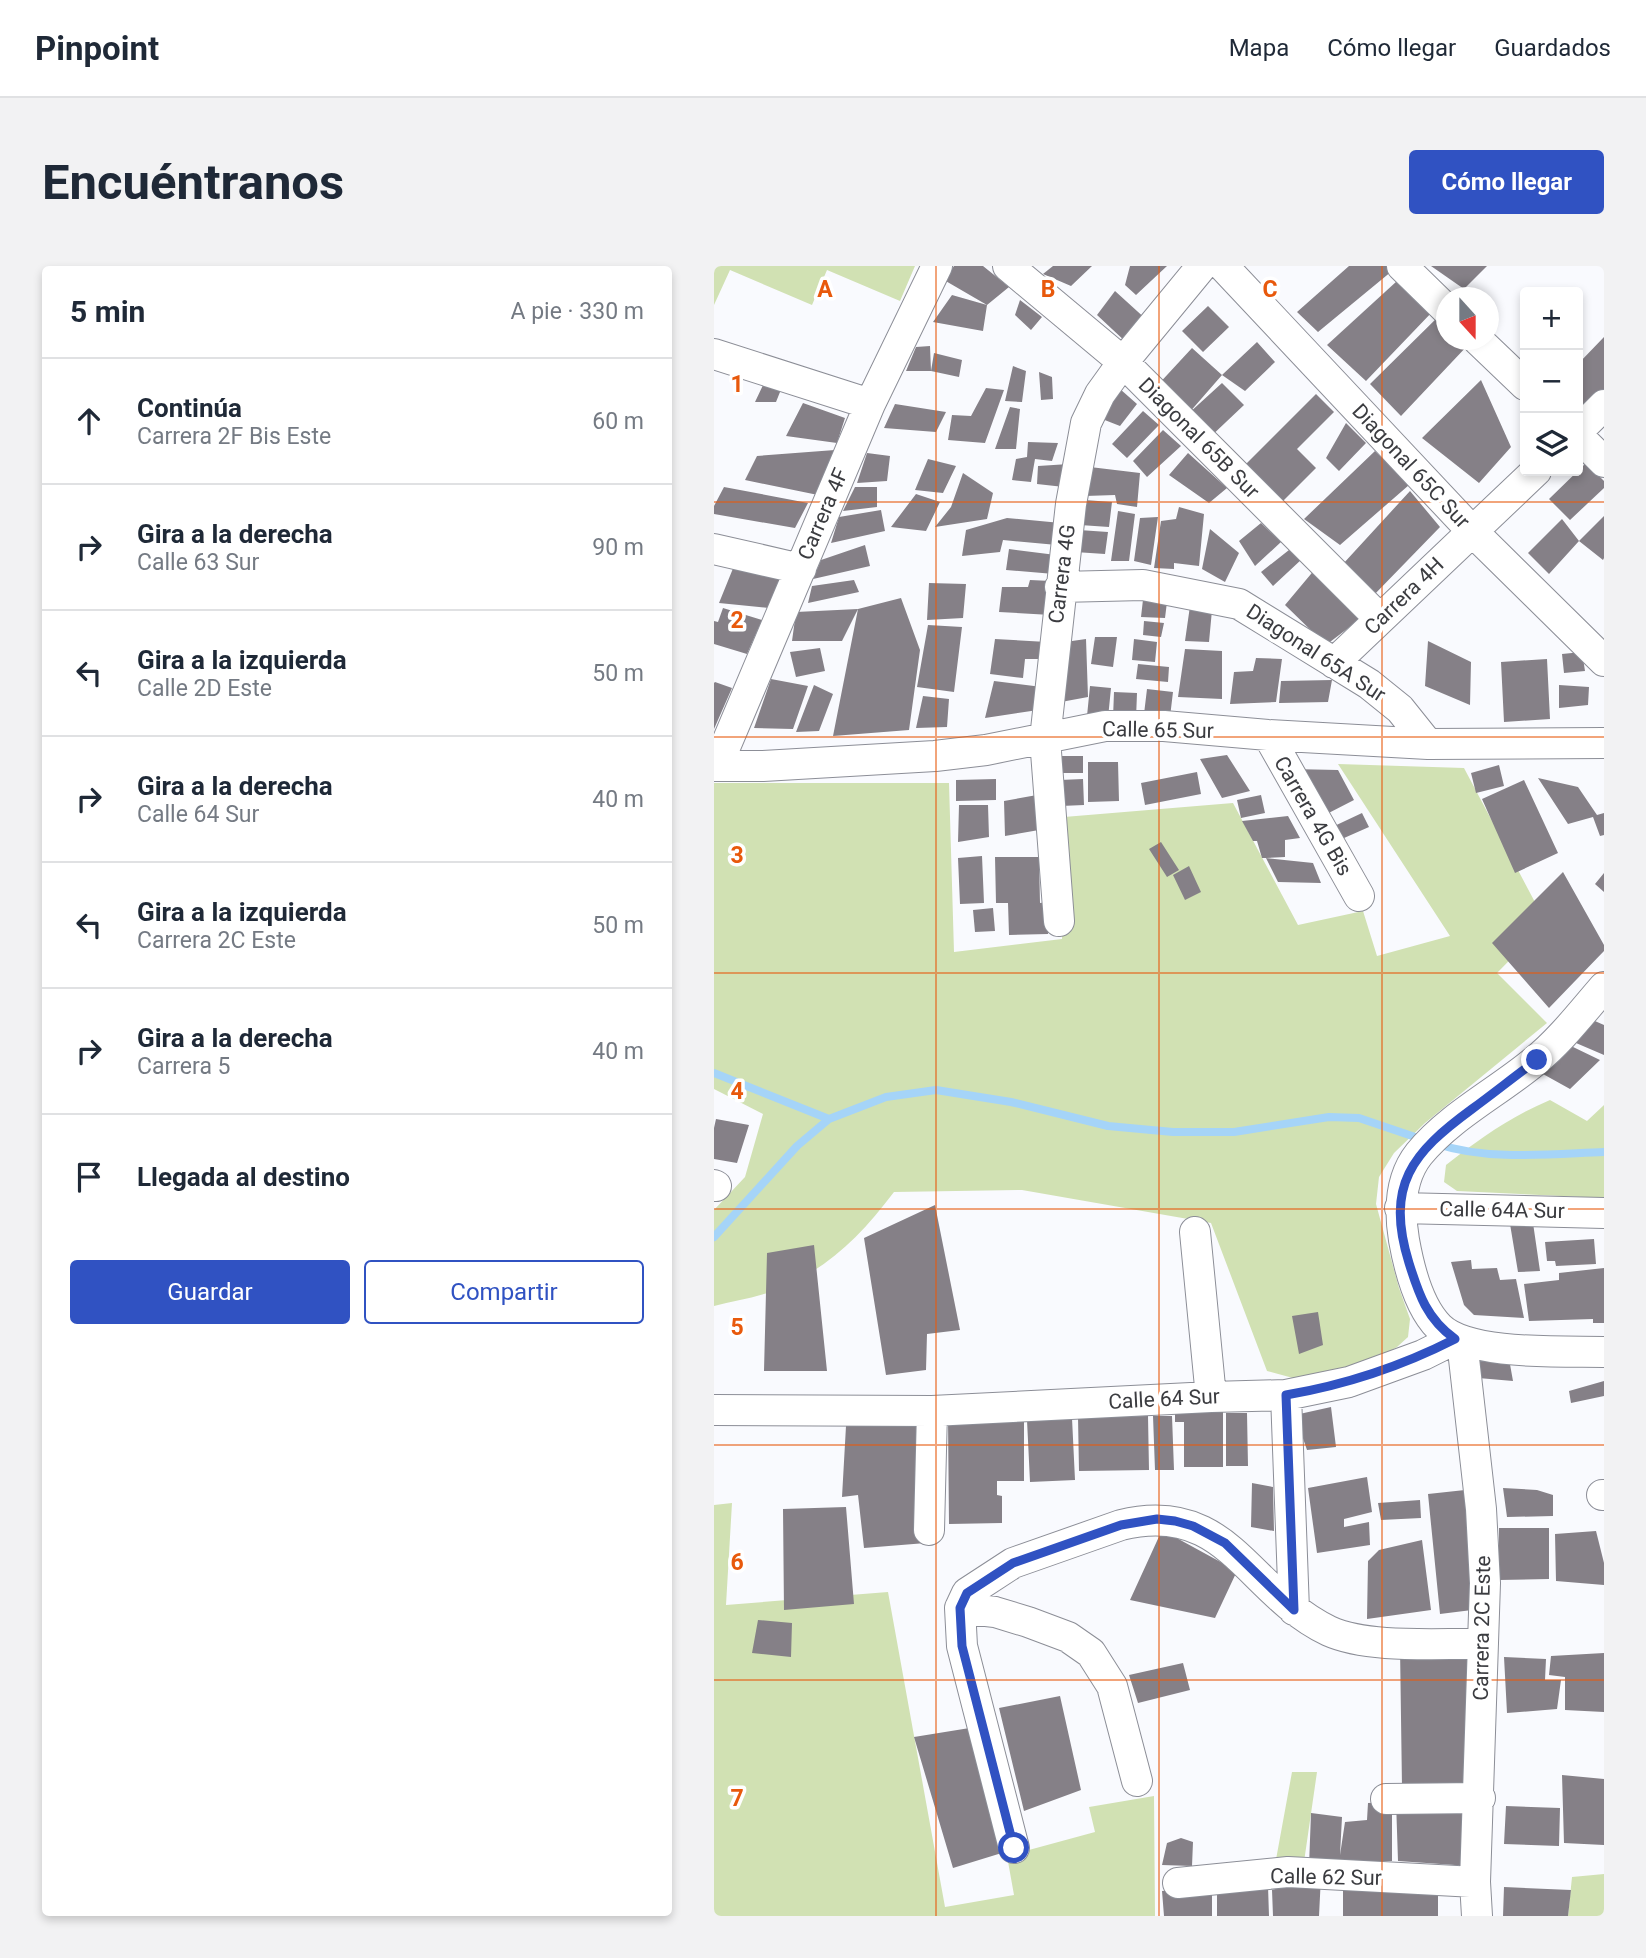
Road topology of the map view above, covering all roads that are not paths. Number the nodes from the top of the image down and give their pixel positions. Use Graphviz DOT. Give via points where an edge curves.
graph roads {
  1 [pos="937,266"];
  2 [pos="1008,266"];
  3 [pos="1202,266"];
  4 [pos="1223,266"];
  5 [pos="1402,266"];
  6 [pos="1436,298"];
  7 [pos="1488,350"];
  8 [pos="714,354"];
  9 [pos="1123,362"];
  10 [pos="1520,380"];
  11 [pos="870,404"];
  12 [pos="1604,405"];
  13 [pos="1583,425"];
  14 [pos="1583,441"];
  15 [pos="1604,462"];
  16 [pos="1531,476"];
  17 [pos="1472,531"];
  18 [pos="714,549"];
  19 [pos="800,569"];
  20 [pos="1060,587"];
  21 [pos="1380,620"];
  22 [pos="1604,661"];
  23 [pos="1334,663"];
  24 [pos="1268,735"];
  25 [pos="1045,739"];
  26 [pos="1604,743"];
  27 [pos="1428,744"];
  28 [pos="716,766"];
  29 [pos="1359,896"];
  30 [pos="1059,921"];
  31 [pos="1604,987"];
  32 [pos="1400,1208"];
  33 [pos="1604,1213"];
  34 [pos="1195,1232"];
  35 [pos="1459,1340"];
  36 [pos="1604,1352"];
  37 [pos="1286,1395"];
  38 [pos="1212,1397"];
  39 [pos="714,1410"];
  40 [pos="932,1411"];
  41 [pos="929,1530"];
  42 [pos="969,1596"];
  43 [pos="1294,1610"];
  44 [pos="1483,1644"];
  45 [pos="1137,1781"];
  46 [pos="1480,1798"];
  47 [pos="1386,1800"];
  48 [pos="1014,1848"];
  49 [pos="1475,1882"];
  50 [pos="1178,1883"];
  51 [pos="1477,1916"];
  1 -- 11 [label="street, Carrera 4F"];
  2 -- 9 [label="street, Diagonal 65B Sur"];
  3 -- 9 [label="street, Carrera 4G"];
  4 -- 17 [label="street, Diagonal 65C Sur"];
  5 -- 6 [label="street"];
  7 -- 10 [label="street"];
  8 -- 11 [label="street"];
  9 -- 20 [label="street, Carrera 4G" via="1086,424"];
  9 -- 21 [label="street, Diagonal 65B Sur"];
  11 -- 19 [label="street, Carrera 4F"];
  12 -- 13 [label="street"];
  14 -- 15 [label="street"];
  16 -- 17 [label="street, Carrera 4H"];
  17 -- 21 [label="street, Carrera 4H"];
  17 -- 22 [label="street, Diagonal 65C Sur"];
  18 -- 19 [label="street"];
  19 -- 28 [label="street, Carrera 4F"];
  20 -- 23 [label="street, Diagonal 65A Sur" via="1143,584 1239,604"];
  20 -- 25 [label="street, Carrera 4G"];
  21 -- 23 [label="street, Carrera 4H"];
  23 -- 27 [label="street, Diagonal 65A Sur" via="1400,709"];
  24 -- 25 [label="street, Calle 65 Sur" via="1105,726"];
  24 -- 27 [label="street, Calle 65 Sur"];
  24 -- 29 [label="street, Carrera 4G Bis"];
  25 -- 28 [label="street, Calle 65 Sur" via="934,756"];
  25 -- 30 [label="street, Carrera 4G"];
  26 -- 27 [label="street, Calle 65 Sur"];
  31 -- 32 [label="street" via="1537,1060 1428,1144 1409,1171"];
  32 -- 33 [label="street, Calle 64A Sur"];
  32 -- 35 [label="street" via="1406,1255 1417,1289 1439,1328"];
  34 -- 38 [label="street"];
  35 -- 36 [label="street" via="1478,1346"];
  35 -- 37 [label="street, Calle 64 Sur" via="1349,1382"];
  35 -- 44 [label="street, Carrera 2C Este" via="1481,1509"];
  37 -- 38 [label="street, Calle 64 Sur"];
  37 -- 43 [label="street"];
  38 -- 40 [label="street, Calle 64 Sur"];
  39 -- 40 [label="street, Calle 64 Sur"];
  40 -- 41 [label="street"];
  42 -- 43 [label="street" via="1013,1563 1121,1525 1175,1521 1225,1543"];
  42 -- 45 [label="street" via="995,1612 1068,1637 1091,1653 1112,1686"];
  42 -- 48 [label="street" via="962,1646"];
  43 -- 44 [label="street" via="1332,1632 1368,1642"];
  44 -- 46 [label="street, Carrera 2C Este"];
  46 -- 47 [label="street"];
  46 -- 49 [label="street, Carrera 2C Este"];
  49 -- 50 [label="street, Calle 62 Sur" via="1288,1872"];
  49 -- 51 [label="street, Carrera 2C Este"];
}
